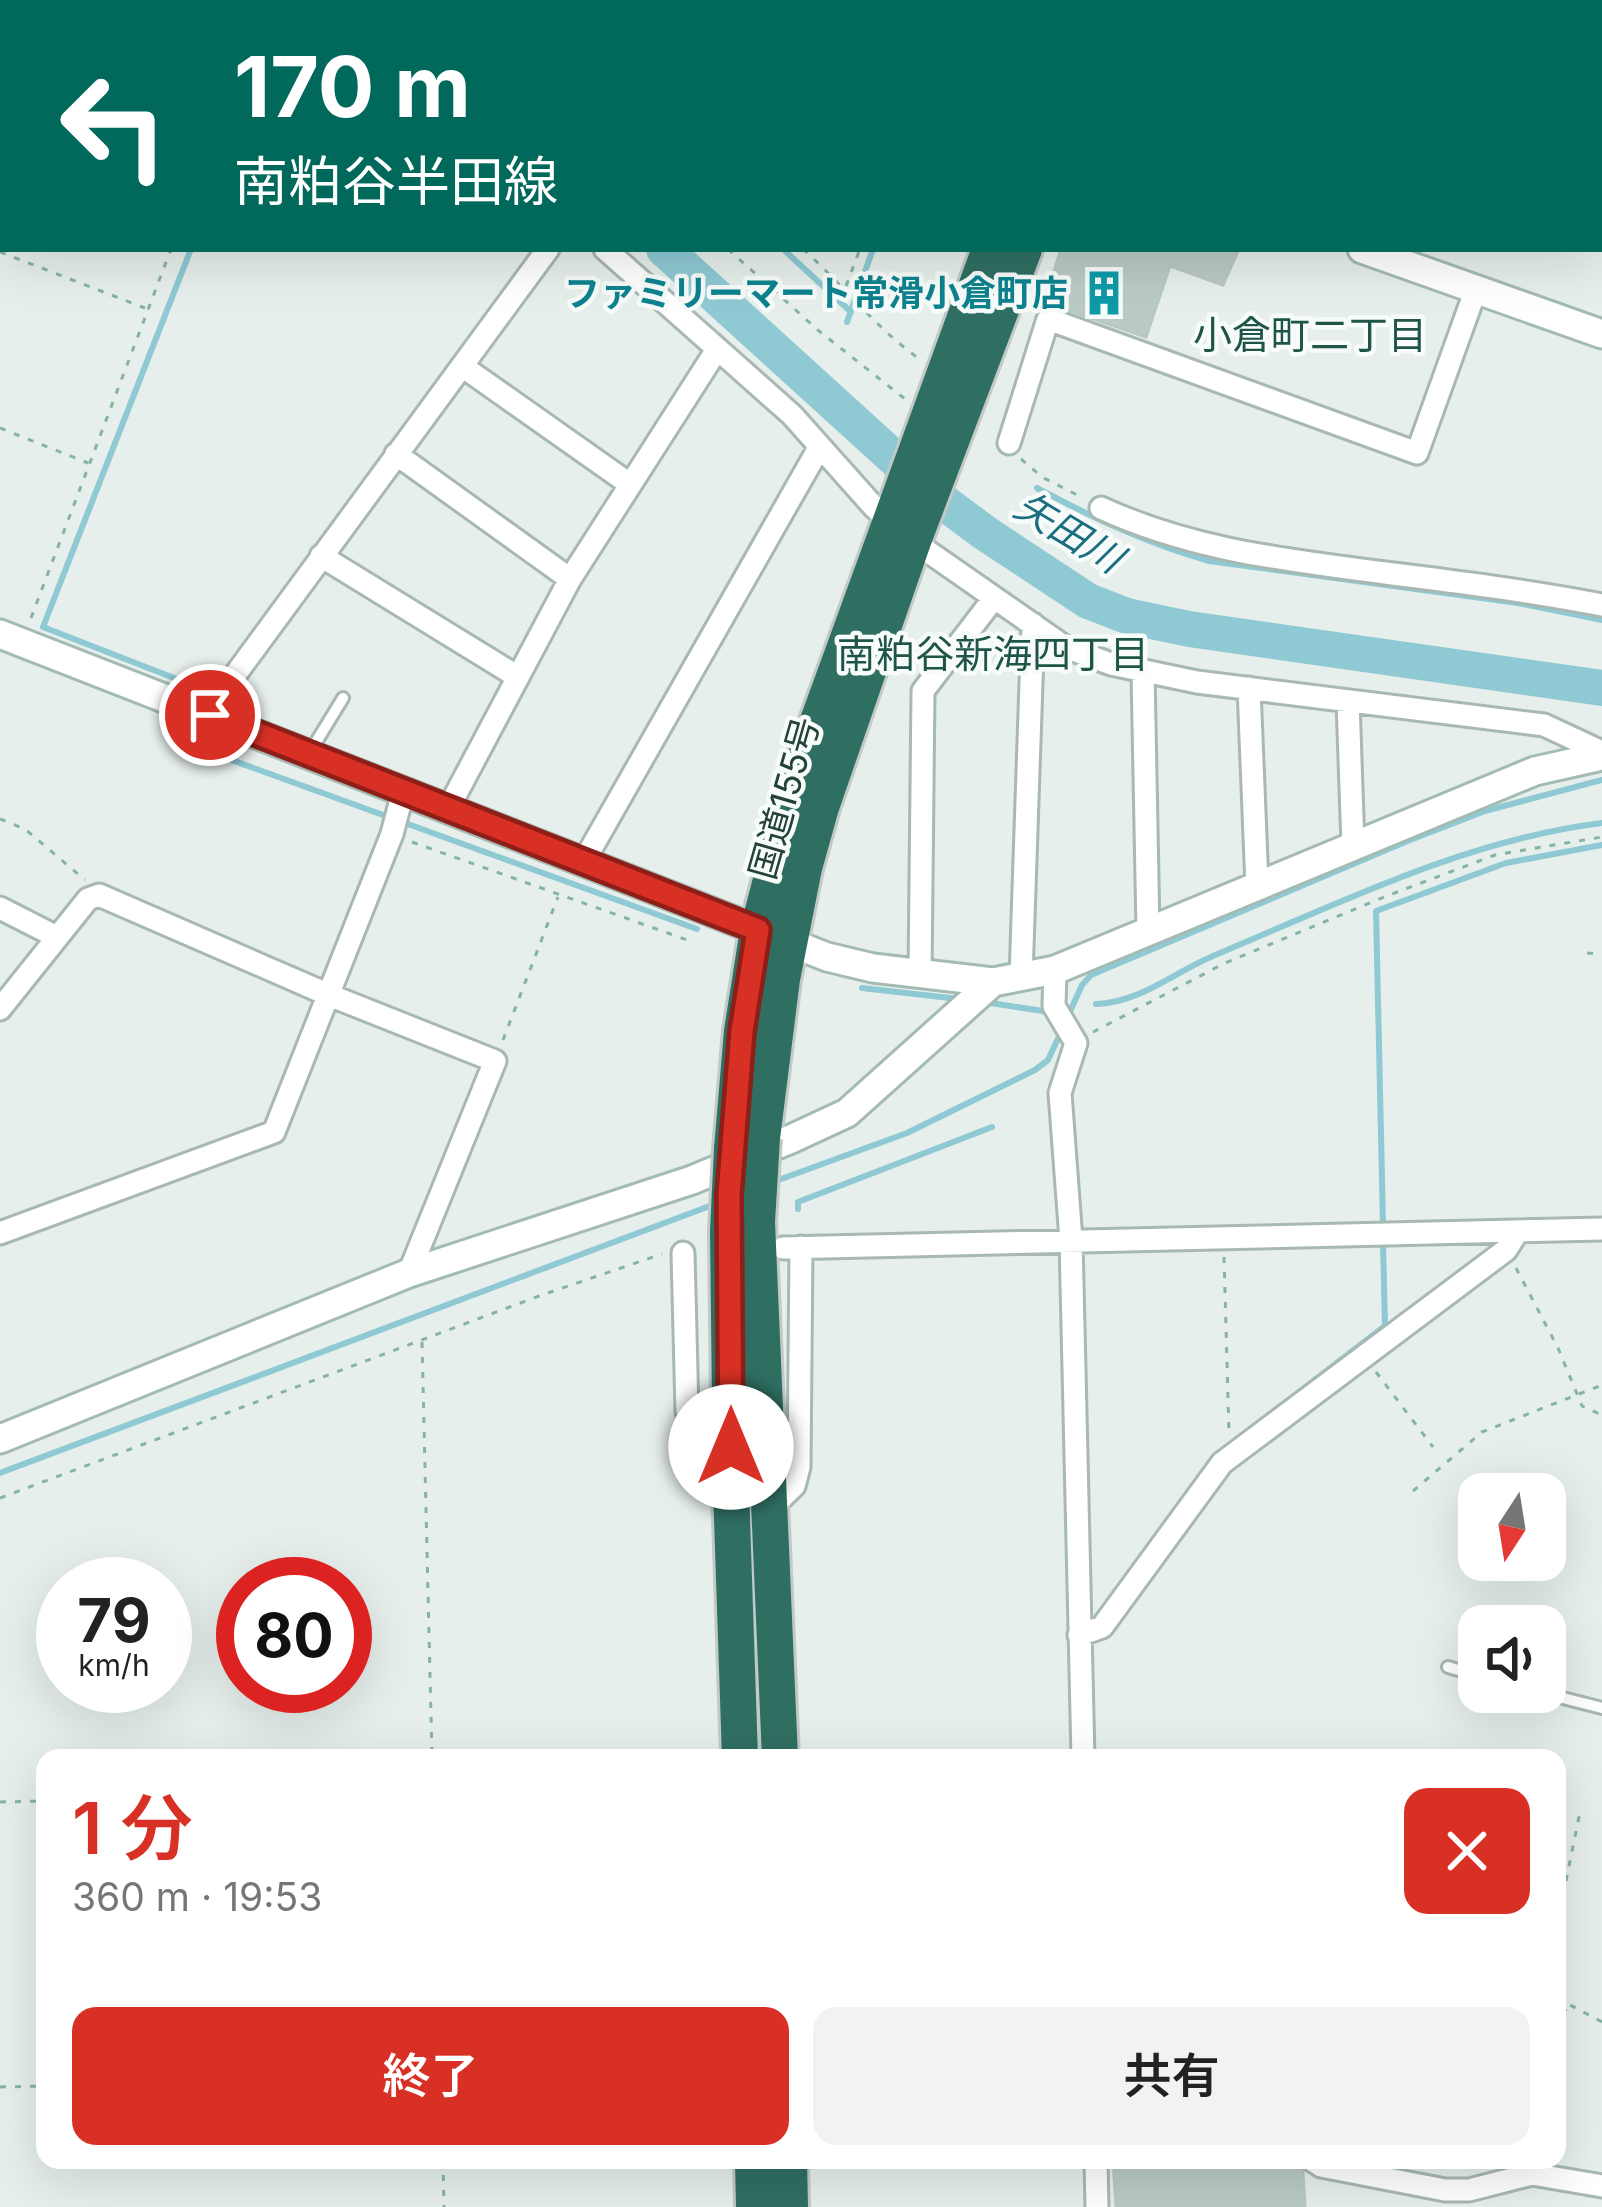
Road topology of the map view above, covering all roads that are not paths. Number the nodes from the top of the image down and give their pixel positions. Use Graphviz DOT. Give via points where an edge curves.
graph roads {
  1 [pos="546,252"];
  2 [pos="607,252"];
  3 [pos="989,252"];
  4 [pos="1023,252"];
  5 [pos="1371,252"];
  6 [pos="1476,289"];
  7 [pos="1602,334"];
  8 [pos="716,351"];
  9 [pos="462,366"];
  10 [pos="933,432"];
  11 [pos="1009,443"];
  12 [pos="819,448"];
  13 [pos="397,454"];
  14 [pos="628,483"];
  15 [pos="1101,508"];
  16 [pos="904,522"];
  17 [pos="322,556"];
  18 [pos="570,579"];
  19 [pos="994,598"];
  20 [pos="1602,605"];
  21 [pos="1033,625"];
  22 [pos="10,638"];
  23 [pos="1143,672"];
  24 [pos="518,677"];
  25 [pos="1249,688"];
  26 [pos="343,698"];
  27 [pos="1348,701"];
  28 [pos="210,715"];
  29 [pos="309,754"];
  30 [pos="1602,754"];
  31 [pos="403,792"];
  32 [pos="448,809"];
  33 [pos="1353,846"];
  34 [pos="584,862"];
  35 [pos="1257,886"];
  36 [pos="0,908"];
  37 [pos="1148,931"];
  38 [pos="774,936"];
  39 [pos="57,937"];
  40 [pos="1055,970"];
  41 [pos="920,974"];
  42 [pos="1007,980"];
  43 [pos="329,995"];
  44 [pos="0,1009"];
  45 [pos="742,1227"];
  46 [pos="1602,1228"];
  47 [pos="0,1233"];
  48 [pos="1071,1240"];
  49 [pos="1512,1241"];
  50 [pos="683,1253"];
  51 [pos="410,1273"];
  52 [pos="0,1439"];
  53 [pos="731,1489"];
  54 [pos="771,1508"];
  55 [pos="1079,1635"];
  56 [pos="1448,1667"];
  57 [pos="1458,1670"];
  58 [pos="1566,1699"];
  59 [pos="1602,1708"];
  60 [pos="740,1749"];
  61 [pos="780,1749"];
  62 [pos="1083,1749"];
  63 [pos="753,2169"];
  64 [pos="789,2169"];
  65 [pos="1096,2169"];
  66 [pos="1336,2169"];
  67 [pos="1602,2186"];
  68 [pos="754,2207"];
  69 [pos="790,2207"];
  70 [pos="1097,2207"];
  1 -- 9 [label="street"];
  2 -- 8 [label="street"];
  3 -- 10 [label="highway, 国道155号"];
  4 -- 10 [label="highway, 国道155号"];
  5 -- 6 [label="street"];
  6 -- 7 [label="street"];
  6 -- 11 [label="street" via="1417,453 1048,320"];
  8 -- 12 [label="street"];
  8 -- 14 [label="street"];
  9 -- 13 [label="street"];
  9 -- 14 [label="street"];
  10 -- 16 [label="highway, 国道155号"];
  12 -- 16 [label="street"];
  12 -- 34 [label="street"];
  13 -- 17 [label="street"];
  13 -- 18 [label="street"];
  14 -- 18 [label="street"];
  15 -- 20 [label="street" via="1150,530 1263,558"];
  16 -- 19 [label="street"];
  16 -- 38 [label="highway, 国道155号" via="804,868"];
  17 -- 24 [label="street"];
  17 -- 28 [label="street"];
  18 -- 24 [label="street"];
  19 -- 21 [label="street"];
  19 -- 41 [label="street" via="923,691"];
  21 -- 23 [label="street" via="1086,656"];
  21 -- 42 [label="street"];
  22 -- 28 [label="street"];
  23 -- 25 [label="street"];
  23 -- 37 [label="street"];
  24 -- 32 [label="street"];
  25 -- 27 [label="street"];
  25 -- 35 [label="street"];
  26 -- 29 [label="lane"];
  27 -- 30 [label="street" via="1544,725"];
  27 -- 33 [label="street"];
  28 -- 29 [label="street"];
  29 -- 31 [label="street"];
  30 -- 33 [label="street" via="1535,771"];
  31 -- 32 [label="street"];
  31 -- 43 [label="street"];
  32 -- 34 [label="street"];
  33 -- 35 [label="street"];
  34 -- 38 [label="street"];
  35 -- 37 [label="street"];
  36 -- 39 [label="street"];
  37 -- 40 [label="street"];
  38 -- 41 [label="street" via="826,957"];
  38 -- 45 [label="highway, 国道155号, bridge" via="773,1031 747,1143"];
  39 -- 43 [label="street" via="97,896"];
  39 -- 44 [label="street"];
  40 -- 42 [label="street"];
  40 -- 48 [label="street" via="1054,1006 1076,1042 1060,1093"];
  41 -- 42 [label="street"];
  42 -- 51 [label="street" via="847,1113 692,1180"];
  43 -- 47 [label="street" via="274,1132"];
  43 -- 51 [label="street" via="495,1060"];
  45 -- 53 [label="highway, 国道155号"];
  45 -- 54 [label="highway, 国道155号"];
  46 -- 49 [label="street"];
  48 -- 49 [label="street"];
  48 -- 54 [label="street" via="792,1248 801,1454 797,1480"];
  48 -- 55 [label="street"];
  49 -- 55 [label="street" via="1222,1463 1102,1628"];
  50 -- 53 [label="street" via="687,1411 701,1456"];
  51 -- 52 [label="street"];
  53 -- 60 [label="highway, 国道155号"];
  54 -- 61 [label="highway, 国道155号"];
  55 -- 62 [label="street"];
  56 -- 57 [label="lane"];
  58 -- 59 [label="lane"];
  63 -- 68 [label="highway"];
  64 -- 69 [label="highway"];
  65 -- 70 [label="street"];
  66 -- 67 [label="street" via="1445,2190 1532,2174"];
}
